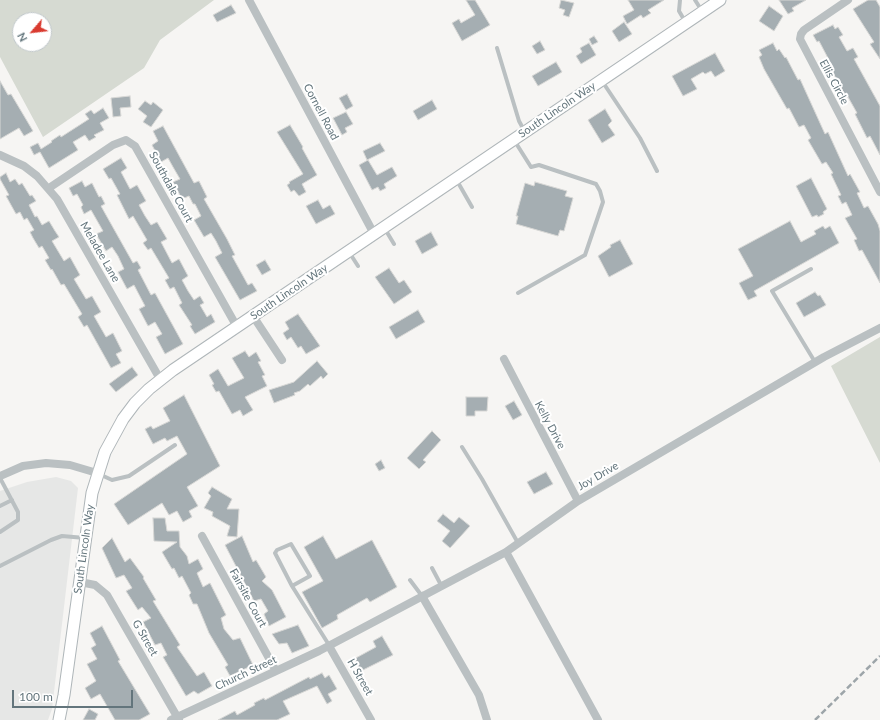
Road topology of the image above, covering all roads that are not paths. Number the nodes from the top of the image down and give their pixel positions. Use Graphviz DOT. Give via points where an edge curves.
graph roads {
  1 [pos="249,0"];
  2 [pos="680,0"];
  3 [pos="694,0"];
  4 [pos="720,0"];
  5 [pos="848,0"];
  6 [pos="703,12"];
  7 [pos="687,23"];
  8 [pos="498,48"];
  9 [pos="602,80"];
  10 [pos="525,132"];
  11 [pos="514,139"];
  12 [pos="0,155"];
  13 [pos="657,171"];
  14 [pos="456,178"];
  15 [pos="49,188"];
  16 [pos="880,192"];
  17 [pos="472,207"];
  18 [pos="384,227"];
  19 [pos="374,234"];
  20 [pos="394,244"];
  21 [pos="348,251"];
  22 [pos="358,266"];
  23 [pos="811,269"];
  24 [pos="518,293"];
  25 [pos="252,316"];
  26 [pos="237,327"];
  27 [pos="880,328"];
  28 [pos="504,359"];
  29 [pos="282,360"];
  30 [pos="815,363"];
  31 [pos="160,379"];
  32 [pos="175,445"];
  33 [pos="462,448"];
  34 [pos="97,473"];
  35 [pos="0,477"];
  36 [pos="12,500"];
  37 [pos="578,501"];
  38 [pos="0,506"];
  39 [pos="0,532"];
  40 [pos="202,536"];
  41 [pos="86,538"];
  42 [pos="518,543"];
  43 [pos="506,552"];
  44 [pos="0,566"];
  45 [pos="432,568"];
  46 [pos="410,580"];
  47 [pos="80,582"];
  48 [pos="441,585"];
  49 [pos="292,586"];
  50 [pos="422,596"];
  51 [pos="329,646"];
  52 [pos="276,671"];
  53 [pos="176,719"];
  54 [pos="59,720"];
  55 [pos="371,720"];
  56 [pos="487,720"];
  57 [pos="598,720"];
  1 -- 19 [label="street, Cornell Road"];
  2 -- 7 [label="lane" via="679,11"];
  3 -- 6 [label="lane"];
  4 -- 6 [label="main road, South Lincoln Way"];
  5 -- 16 [label="street, Ellis Circle" via="804,30 800,39"];
  6 -- 7 [label="main road, South Lincoln Way"];
  7 -- 9 [label="main road, South Lincoln Way"];
  8 -- 10 [label="lane" via="519,121"];
  9 -- 10 [label="main road, South Lincoln Way"];
  9 -- 13 [label="lane" via="640,138"];
  10 -- 11 [label="main road, South Lincoln Way"];
  11 -- 14 [label="main road, South Lincoln Way"];
  11 -- 24 [label="lane" via="531,167 539,165 596,184 603,202 585,255"];
  12 -- 15 [label="street, Meladee Lane" via="24,166"];
  14 -- 17 [label="lane"];
  14 -- 18 [label="main road, South Lincoln Way"];
  15 -- 26 [label="street, Southdale Court" via="113,145 126,140 135,146"];
  15 -- 31 [label="street, Meladee Lane"];
  18 -- 19 [label="main road, South Lincoln Way"];
  18 -- 20 [label="lane"];
  19 -- 21 [label="main road, South Lincoln Way"];
  21 -- 22 [label="lane"];
  21 -- 25 [label="main road, South Lincoln Way"];
  23 -- 30 [label="lane" via="772,291"];
  25 -- 26 [label="main road, South Lincoln Way"];
  25 -- 29 [label="street"];
  26 -- 31 [label="main road, South Lincoln Way"];
  27 -- 30 [label="street, Joy Drive"];
  28 -- 37 [label="street, Kelly Drive"];
  30 -- 37 [label="street, Joy Drive"];
  31 -- 34 [label="main road, South Lincoln Way" via="135,403 123,419"];
  32 -- 34 [label="lane" via="129,476 112,480"];
  33 -- 42 [label="lane"];
  34 -- 35 [label="street" via="70,465 46,463 23,466"];
  34 -- 41 [label="main road, South Lincoln Way"];
  35 -- 36 [label="lane"];
  36 -- 38 [label="lane"];
  36 -- 39 [label="lane" via="18,512 18,520"];
  37 -- 42 [label="street, Joy Drive"];
  40 -- 52 [label="street, Fairsite Court"];
  41 -- 44 [label="lane" via="62,536"];
  41 -- 47 [label="main road, South Lincoln Way"];
  42 -- 43 [label="street, Joy Drive"];
  43 -- 48 [label="street, Joy Drive"];
  43 -- 57 [label="street"];
  45 -- 48 [label="lane"];
  46 -- 50 [label="lane"];
  47 -- 53 [label="street, G Street" via="95,585 108,595"];
  47 -- 54 [label="main road, South Lincoln Way"];
  48 -- 50 [label="street, Joy Drive"];
  49 -- 49 [label="lane" via="275,551 291,544 310,576"];
  49 -- 51 [label="lane"];
  50 -- 51 [label="street, Joy Drive"];
  50 -- 56 [label="street" via="479,696"];
  51 -- 52 [label="street, Church Street"];
  51 -- 55 [label="street, H Street"];
  52 -- 53 [label="street, Church Street"];
}
